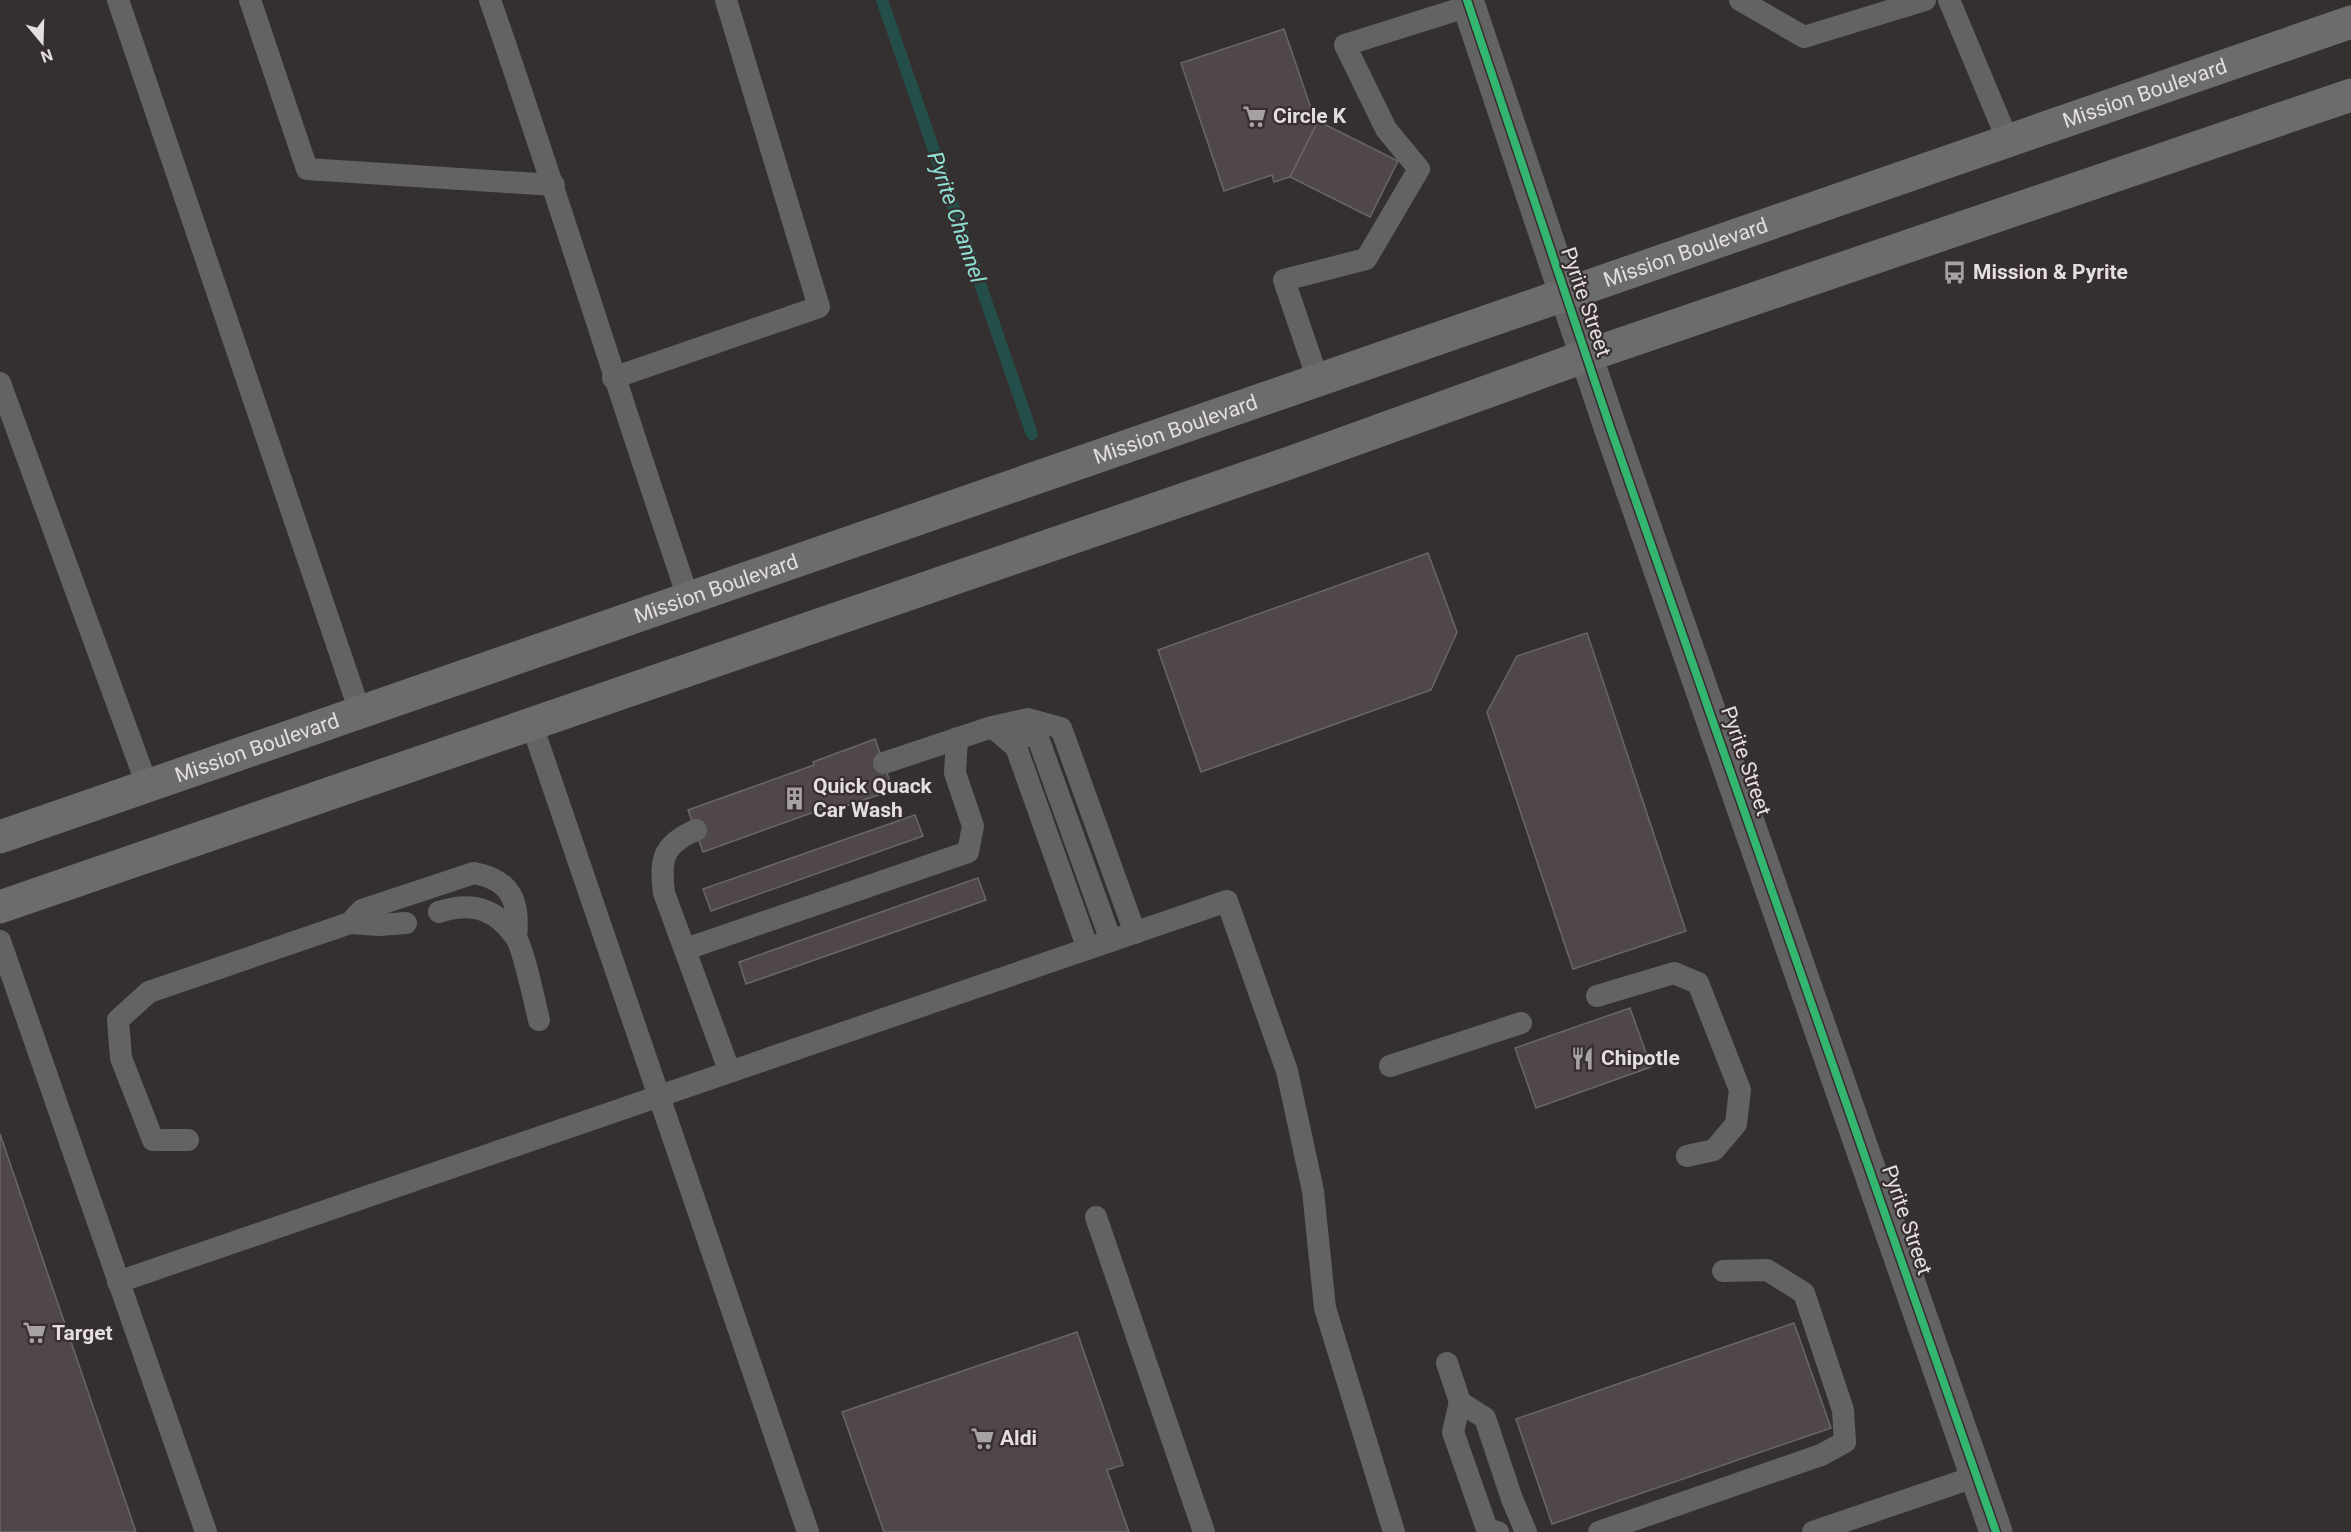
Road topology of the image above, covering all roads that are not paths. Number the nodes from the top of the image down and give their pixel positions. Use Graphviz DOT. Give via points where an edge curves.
graph roads {
  1 [pos="117,0"];
  2 [pos="250,0"];
  3 [pos="490,0"];
  4 [pos="726,0"];
  5 [pos="1740,0"];
  6 [pos="1925,0"];
  7 [pos="1949,0"];
  8 [pos="1468,3"];
  9 [pos="2351,22"];
  10 [pos="2351,96"];
  11 [pos="2008,141"];
  12 [pos="554,185"];
  13 [pos="1565,295"];
  14 [pos="1586,356"];
  15 [pos="613,378"];
  16 [pos="1318,380"];
  17 [pos="0,383"];
  18 [pos="688,597"];
  19 [pos="360,711"];
  20 [pos="532,725"];
  21 [pos="992,727"];
  22 [pos="957,738"];
  23 [pos="884,763"];
  24 [pos="147,785"];
  25 [pos="696,830"];
  26 [pos="0,837"];
  27 [pos="0,907"];
  28 [pos="439,912"];
  29 [pos="350,923"];
  30 [pos="406,923"];
  31 [pos="1135,933"];
  32 [pos="516,937"];
  33 [pos="0,941"];
  34 [pos="1111,941"];
  35 [pos="686,949"];
  36 [pos="1088,949"];
  37 [pos="1597,996"];
  38 [pos="539,1020"];
  39 [pos="1521,1023"];
  40 [pos="1389,1065"];
  41 [pos="729,1070"];
  42 [pos="658,1095"];
  43 [pos="188,1140"];
  44 [pos="1687,1156"];
  45 [pos="1096,1217"];
  46 [pos="1723,1271"];
  47 [pos="118,1282"];
  48 [pos="1447,1362"];
  49 [pos="1460,1402"];
  50 [pos="1977,1476"];
  51 [pos="206,1532"];
  52 [pos="808,1532"];
  53 [pos="1204,1532"];
  54 [pos="1394,1532"];
  55 [pos="1498,1532"];
  56 [pos="1526,1532"];
  57 [pos="1599,1532"];
  58 [pos="1813,1532"];
  59 [pos="1996,1532"];
  1 -- 19 [label="lane"];
  2 -- 12 [label="lane" via="307,169"];
  3 -- 12 [label="lane"];
  4 -- 15 [label="lane" via="819,307"];
  5 -- 6 [label="lane" via="1804,37"];
  7 -- 11 [label="lane"];
  8 -- 13 [label="street, Pyrite Street"];
  8 -- 16 [label="lane" via="1345,45 1386,129 1419,169 1366,259 1284,280"];
  9 -- 11 [label="main road, Mission Boulevard"];
  10 -- 14 [label="main road"];
  11 -- 13 [label="main road, Mission Boulevard"];
  12 -- 15 [label="lane"];
  13 -- 14 [label="street, Pyrite Street"];
  13 -- 16 [label="main road, Mission Boulevard"];
  14 -- 20 [label="main road"];
  14 -- 50 [label="street, Pyrite Street"];
  15 -- 18 [label="lane"];
  16 -- 18 [label="main road, Mission Boulevard"];
  17 -- 24 [label="lane"];
  18 -- 19 [label="main road, Mission Boulevard"];
  19 -- 24 [label="main road, Mission Boulevard"];
  20 -- 27 [label="main road"];
  20 -- 42 [label="lane"];
  21 -- 22 [label="lane"];
  21 -- 31 [label="lane" via="1028,719 1061,728"];
  21 -- 34 [label="lane" via="1038,738"];
  21 -- 36 [label="lane" via="1016,747"];
  22 -- 23 [label="lane"];
  22 -- 35 [label="lane" via="955,773 972,826 968,852"];
  24 -- 26 [label="main road, Mission Boulevard"];
  25 -- 35 [label="lane" via="678,838 661,867 664,893"];
  28 -- 32 [label="lane" via="475,906 493,915"];
  29 -- 30 [label="lane"];
  29 -- 32 [label="lane" via="362,910 474,873 502,882 512,897 518,917"];
  29 -- 43 [label="lane" via="149,992 118,1020 121,1058 153,1140"];
  31 -- 34 [label="lane"];
  31 -- 54 [label="lane" via="1227,901 1287,1071 1313,1191 1324,1308"];
  32 -- 38 [label="lane"];
  33 -- 47 [label="lane"];
  34 -- 36 [label="lane"];
  35 -- 41 [label="lane"];
  36 -- 41 [label="lane"];
  37 -- 44 [label="lane" via="1674,973 1698,983 1740,1090 1736,1124 1714,1150"];
  39 -- 40 [label="lane"];
  41 -- 42 [label="lane"];
  42 -- 47 [label="lane"];
  42 -- 52 [label="lane"];
  45 -- 53 [label="lane"];
  46 -- 57 [label="lane" via="1767,1270 1804,1293 1843,1410 1845,1442 1821,1455"];
  47 -- 51 [label="lane"];
  48 -- 49 [label="lane"];
  49 -- 55 [label="lane" via="1453,1432 1486,1529"];
  49 -- 56 [label="lane" via="1485,1418"];
  50 -- 58 [label="lane"];
  50 -- 59 [label="street, Pyrite Street"];
}
